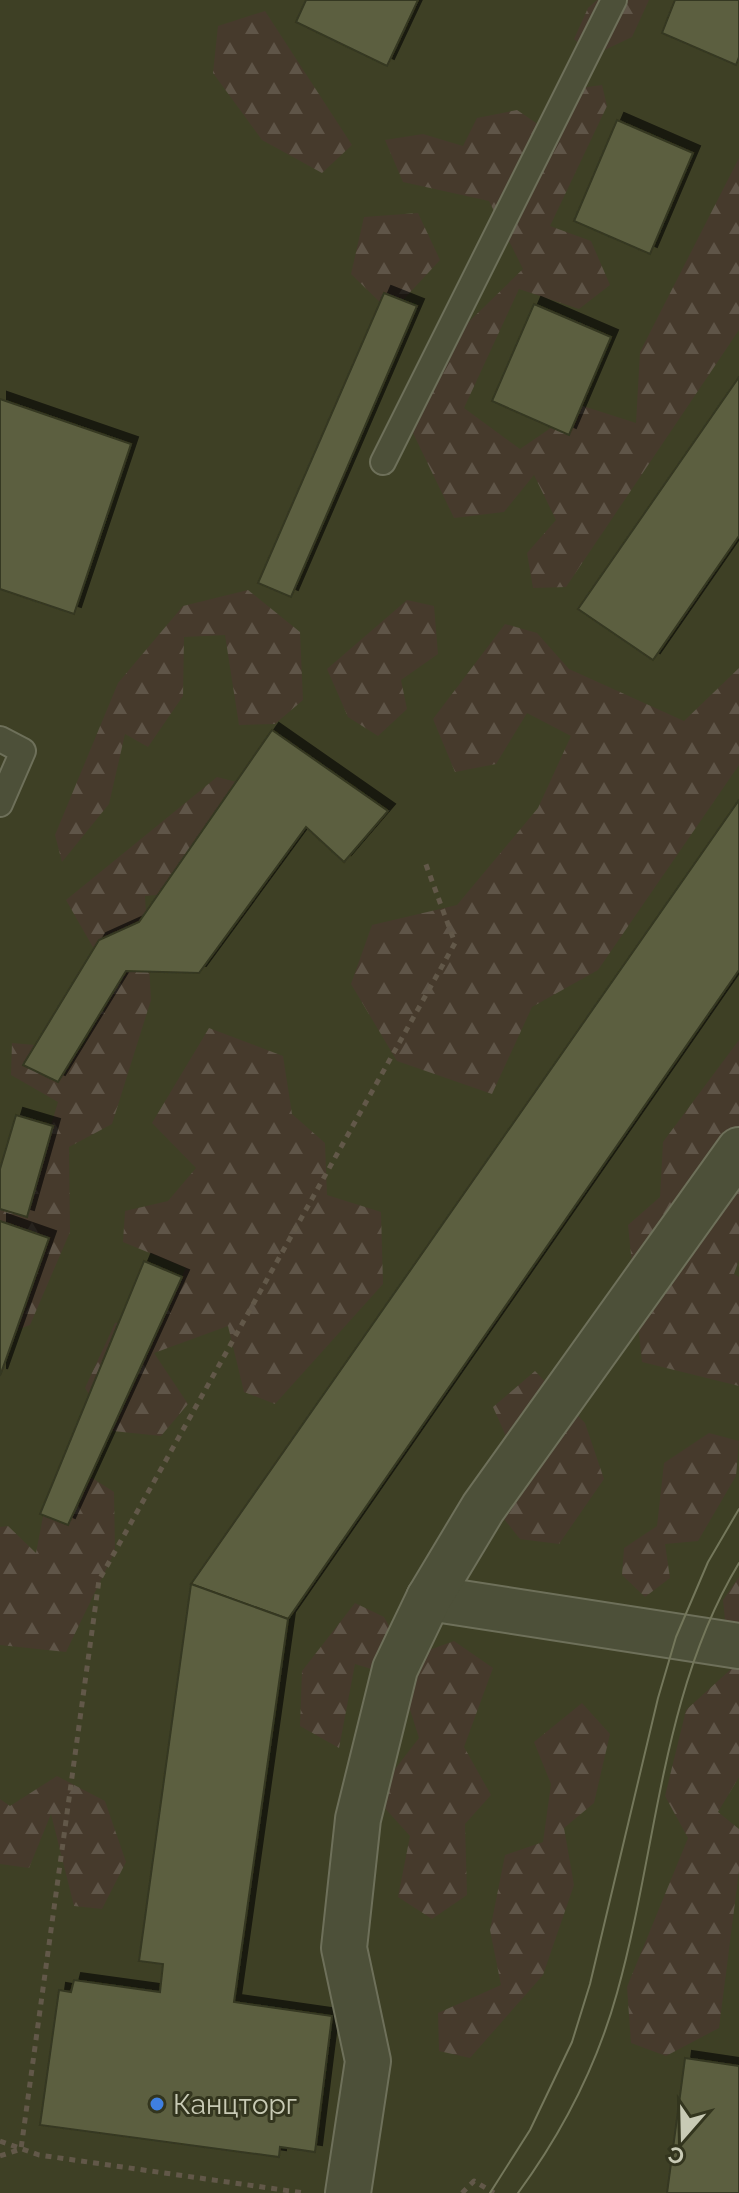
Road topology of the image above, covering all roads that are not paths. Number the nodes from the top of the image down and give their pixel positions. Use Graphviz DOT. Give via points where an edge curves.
graph roads {
  1 [pos="614,0"];
  2 [pos="383,462"];
  3 [pos="0,739"];
  4 [pos="0,804"];
  5 [pos="739,1150"];
  6 [pos="429,1598"];
  7 [pos="739,1646"];
  8 [pos="348,2193"];
  1 -- 2 [label="lane"];
  3 -- 4 [label="lane" via="23,751"];
  5 -- 6 [label="street" via="483,1508"];
  6 -- 7 [label="street"];
  6 -- 8 [label="street" via="395,1669 358,1819 344,1948 368,2061"];
}
